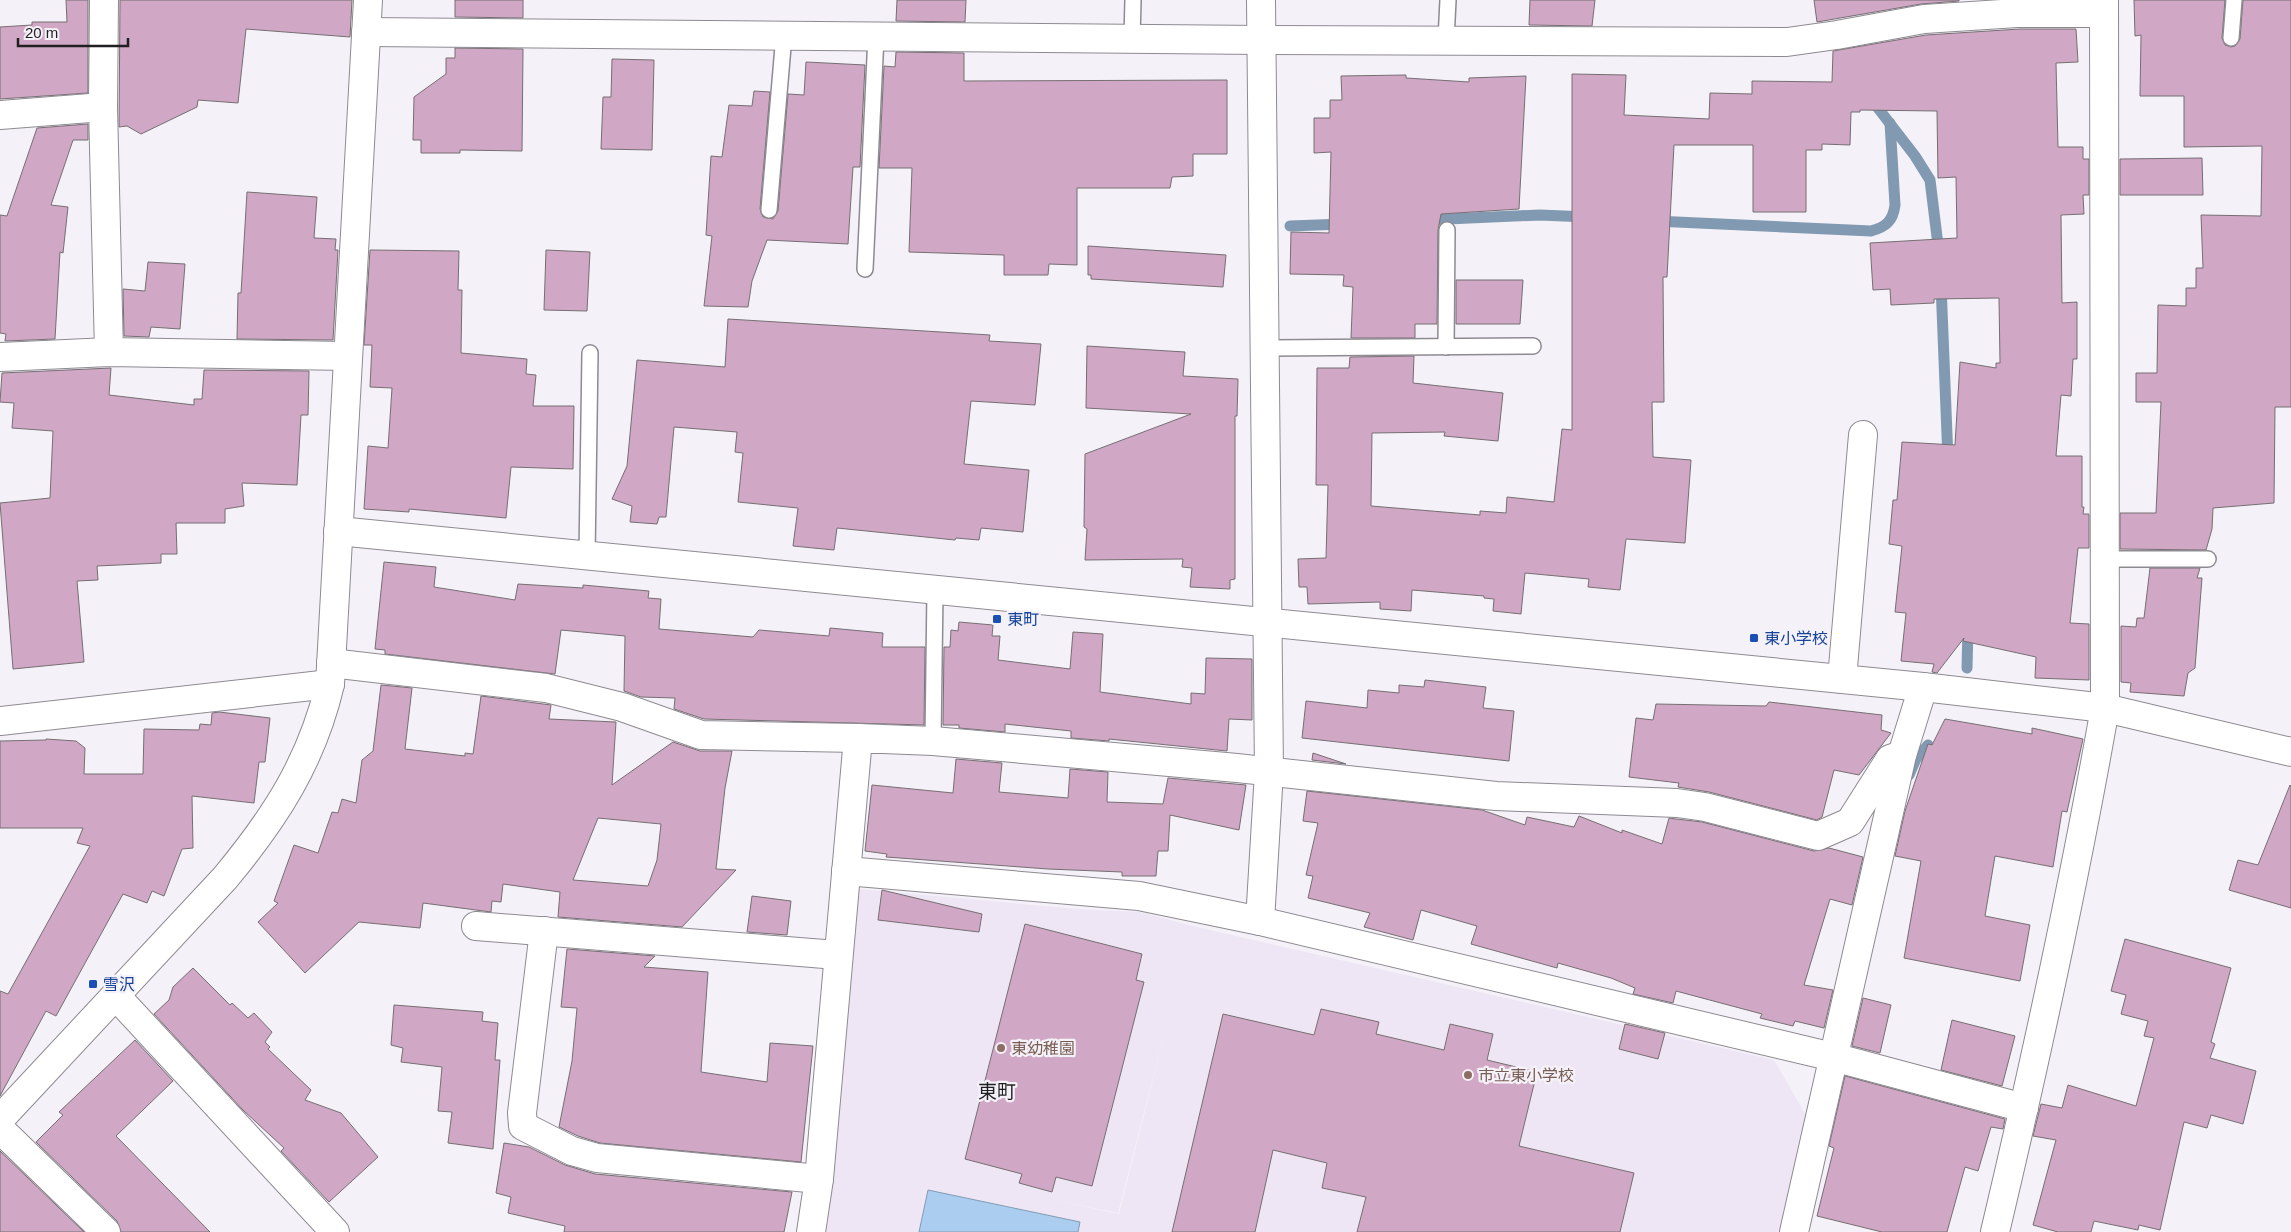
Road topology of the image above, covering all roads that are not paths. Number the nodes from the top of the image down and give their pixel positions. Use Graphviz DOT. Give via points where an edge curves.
graph roads {
  1 [pos="104,0"];
  2 [pos="368,0"];
  3 [pos="1133,0"];
  4 [pos="1260,0"];
  5 [pos="1448,0"];
  6 [pos="2234,0"];
  7 [pos="2104,7"];
  8 [pos="366,32"];
  9 [pos="784,36"];
  10 [pos="876,36"];
  11 [pos="1132,38"];
  12 [pos="2232,38"];
  13 [pos="1261,40"];
  14 [pos="1446,40"];
  15 [pos="103,108"];
  16 [pos="0,115"];
  17 [pos="769,210"];
  18 [pos="1447,230"];
  19 [pos="865,269"];
  20 [pos="1533,346"];
  21 [pos="1446,347"];
  22 [pos="1265,348"];
  23 [pos="109,352"];
  24 [pos="590,353"];
  25 [pos="348,356"];
  26 [pos="0,357"];
  27 [pos="1863,435"];
  28 [pos="338,531"];
  29 [pos="587,556"];
  30 [pos="2208,558"];
  31 [pos="2106,559"];
  32 [pos="935,590"];
  33 [pos="1269,622"];
  34 [pos="330,674"];
  35 [pos="1842,679"];
  36 [pos="1923,687"];
  37 [pos="2105,708"];
  38 [pos="0,721"];
  39 [pos="858,738"];
  40 [pos="933,741"];
  41 [pos="2291,752"];
  42 [pos="1902,755"];
  43 [pos="1269,772"];
  44 [pos="846,870"];
  45 [pos="1260,921"];
  46 [pos="476,926"];
  47 [pos="544,932"];
  48 [pos="837,955"];
  49 [pos="116,996"];
  50 [pos="1833,1057"];
  51 [pos="2024,1108"];
  52 [pos="0,1119"];
  53 [pos="0,1129"];
  54 [pos="819,1180"];
  55 [pos="106,1232"];
  56 [pos="335,1232"];
  57 [pos="811,1232"];
  58 [pos="1794,1232"];
  59 [pos="1995,1232"];
  1 -- 15 [label="street"];
  2 -- 8 [label="street"];
  3 -- 11 [label="lane"];
  4 -- 13 [label="street"];
  5 -- 14 [label="lane"];
  6 -- 12 [label="lane"];
  7 -- 14 [label="street" via="1924,19 1787,42"];
  7 -- 31 [label="street"];
  8 -- 9 [label="street"];
  8 -- 25 [label="street"];
  9 -- 10 [label="street"];
  9 -- 17 [label="lane"];
  10 -- 11 [label="street"];
  10 -- 19 [label="lane"];
  11 -- 13 [label="street"];
  13 -- 14 [label="street"];
  13 -- 22 [label="street"];
  15 -- 16 [label="street"];
  15 -- 23 [label="street"];
  18 -- 21 [label="lane"];
  20 -- 21 [label="lane"];
  21 -- 22 [label="lane"];
  22 -- 33 [label="street"];
  23 -- 25 [label="street"];
  23 -- 26 [label="street"];
  24 -- 29 [label="lane"];
  25 -- 28 [label="street"];
  27 -- 35 [label="street"];
  28 -- 29 [label="street"];
  28 -- 34 [label="street"];
  29 -- 32 [label="street"];
  30 -- 31 [label="lane"];
  31 -- 37 [label="street"];
  32 -- 33 [label="street"];
  32 -- 40 [label="lane"];
  33 -- 35 [label="street"];
  33 -- 43 [label="street"];
  34 -- 38 [label="street"];
  34 -- 39 [label="street" via="546,688 622,707 701,735"];
  34 -- 49 [label="street" via="323,711 287,796 225,878"];
  35 -- 36 [label="street"];
  36 -- 37 [label="street"];
  36 -- 42 [label="street"];
  37 -- 41 [label="street"];
  37 -- 51 [label="street"];
  39 -- 40 [label="street"];
  39 -- 44 [label="street"];
  40 -- 43 [label="street"];
  42 -- 43 [label="street" via="1890,758 1850,822 1818,836 1706,807 1677,803 1496,796"];
  42 -- 50 [label="street"];
  43 -- 45 [label="street"];
  44 -- 45 [label="street" via="1139,896"];
  44 -- 48 [label="street"];
  45 -- 50 [label="street"];
  46 -- 47 [label="street"];
  47 -- 48 [label="street"];
  47 -- 54 [label="street" via="522,1126 572,1151 597,1158"];
  48 -- 54 [label="street"];
  49 -- 52 [label="street"];
  49 -- 56 [label="street"];
  50 -- 51 [label="street"];
  50 -- 58 [label="street"];
  51 -- 59 [label="street"];
  53 -- 55 [label="street"];
  54 -- 57 [label="street"];
}
